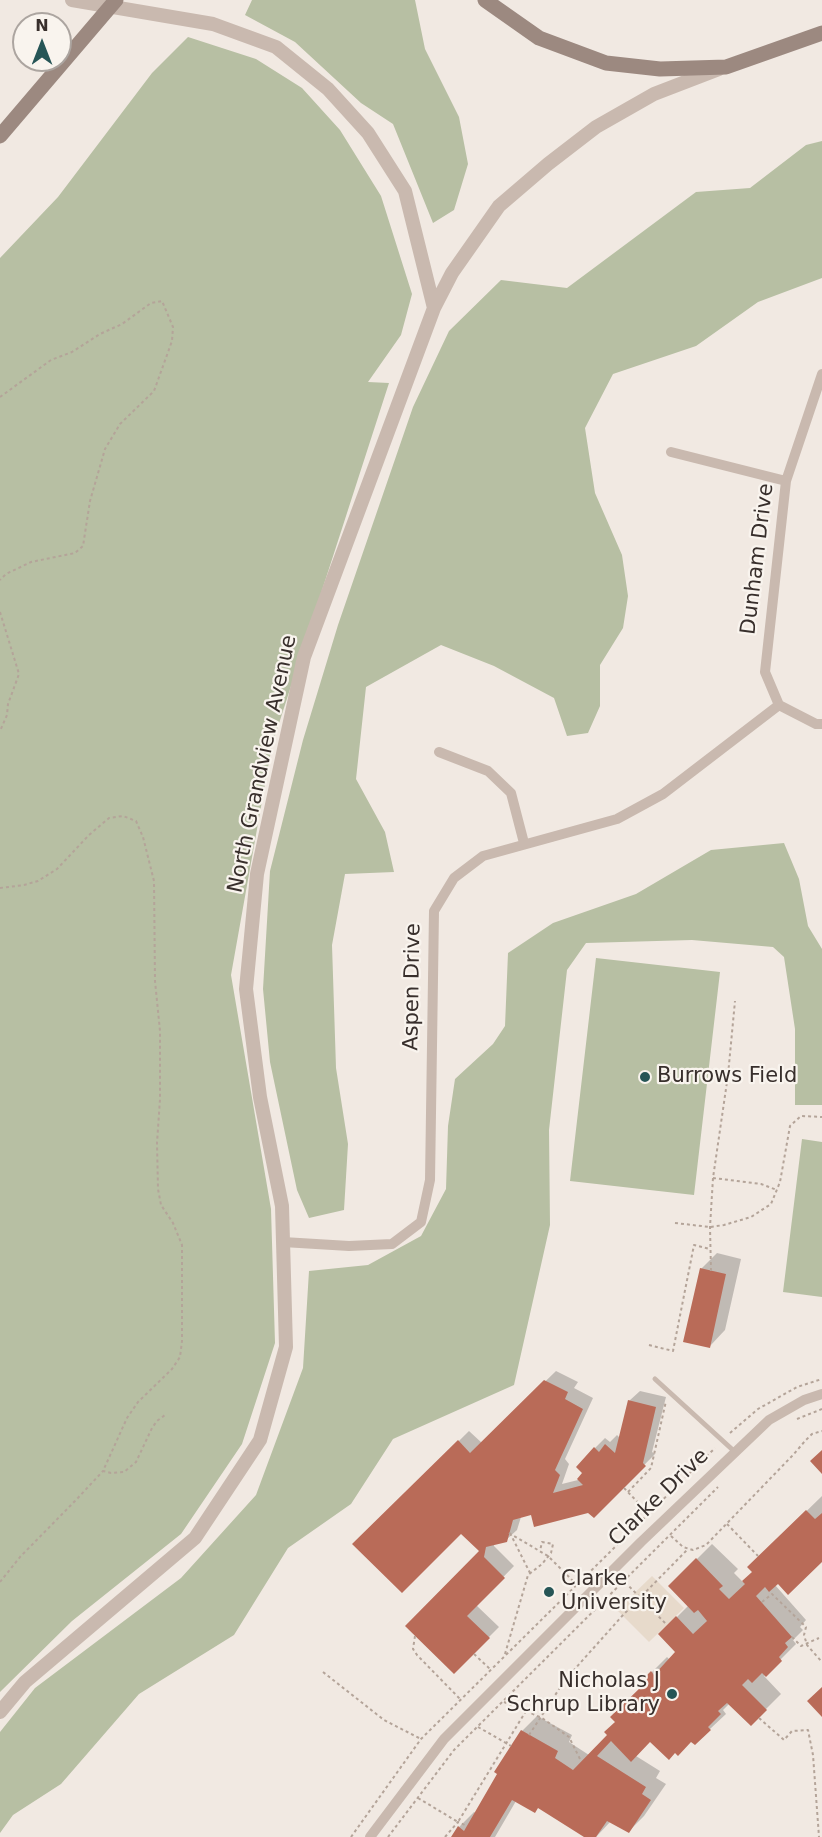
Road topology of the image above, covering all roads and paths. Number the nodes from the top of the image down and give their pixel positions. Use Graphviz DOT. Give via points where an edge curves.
graph roads {
  1 [pos="72,0"];
  2 [pos="485,0"];
  3 [pos="114,3"];
  4 [pos="822,33"];
  5 [pos="726,67"];
  6 [pos="0,136"];
  7 [pos="434,308"];
  8 [pos="822,374"];
  9 [pos="0,397"];
  10 [pos="671,452"];
  11 [pos="786,481"];
  12 [pos="0,580"];
  13 [pos="0,612"];
  14 [pos="779,705"];
  15 [pos="822,724"];
  16 [pos="0,731"];
  17 [pos="439,752"];
  18 [pos="524,843"];
  19 [pos="0,888"];
  20 [pos="735,1001"];
  21 [pos="822,1117"];
  22 [pos="713,1178"];
  23 [pos="777,1190"];
  24 [pos="675,1223"];
  25 [pos="710,1227"];
  26 [pos="283,1242"];
  27 [pos="710,1249"];
  28 [pos="711,1271"];
  29 [pos="649,1345"];
  30 [pos="655,1379"];
  31 [pos="669,1391"];
  32 [pos="822,1394"];
  33 [pos="822,1408"];
  34 [pos="165,1415"];
  35 [pos="792,1422"];
  36 [pos="822,1431"];
  37 [pos="735,1452"];
  38 [pos="103,1471"];
  39 [pos="719,1486"];
  40 [pos="624,1488"];
  41 [pos="628,1492"];
  42 [pos="649,1514"];
  43 [pos="726,1524"];
  44 [pos="671,1536"];
  45 [pos="688,1549"];
  46 [pos="540,1551"];
  47 [pos="548,1556"];
  48 [pos="758,1556"];
  49 [pos="603,1560"];
  50 [pos="613,1570"];
  51 [pos="531,1573"];
  52 [pos="0,1582"];
  53 [pos="624,1582"];
  54 [pos="577,1585"];
  55 [pos="641,1598"];
  56 [pos="762,1602"];
  57 [pos="667,1625"];
  58 [pos="415,1636"];
  59 [pos="792,1637"];
  60 [pos="819,1638"];
  61 [pos="806,1643"];
  62 [pos="474,1654"];
  63 [pos="505,1656"];
  64 [pos="822,1662"];
  65 [pos="491,1670"];
  66 [pos="323,1672"];
  67 [pos="461,1700"];
  68 [pos="503,1701"];
  69 [pos="526,1711"];
  70 [pos="0,1712"];
  71 [pos="541,1718"];
  72 [pos="759,1718"];
  73 [pos="478,1727"];
  74 [pos="529,1735"];
  75 [pos="421,1739"];
  76 [pos="506,1743"];
  77 [pos="511,1746"];
  78 [pos="581,1761"];
  79 [pos="418,1798"];
  80 [pos="458,1822"];
  81 [pos="467,1826"];
  82 [pos="370,1837"];
  83 [pos="388,1837"];
  84 [pos="445,1837"];
  85 [pos="819,1837"];
  1 -- 3 [label="street"];
  2 -- 5 [label="main road" via="539,39 606,63 660,69"];
  3 -- 6 [label="main road"];
  3 -- 7 [label="street" via="213,24 276,47 328,89 368,133 405,191"];
  4 -- 5 [label="main road"];
  5 -- 7 [label="street, North Grandview Avenue" via="654,94 597,127 548,164 499,206 452,273"];
  7 -- 26 [label="street, North Grandview Avenue" via="304,657 257,874 246,989 260,1097 282,1206"];
  8 -- 11 [label="street, Dunham Drive"];
  9 -- 12 [label="path" via="51,360 122,324 151,303 162,301 173,327 172,341 154,391 120,424 105,449 90,501 83,546 75,553 31,562"];
  10 -- 11 [label="street"];
  11 -- 14 [label="street, Dunham Drive" via="765,672"];
  13 -- 16 [label="path" via="19,674"];
  14 -- 15 [label="street"];
  14 -- 18 [label="street, Aspen Drive" via="663,794 617,819"];
  17 -- 18 [label="street" via="488,771 511,793"];
  18 -- 26 [label="street, Aspen Drive" via="483,856 454,878 434,911 430,1180 421,1221 392,1244"];
  19 -- 38 [label="path" via="38,881 57,869 109,818 123,816 136,821 154,881 155,981 161,1044 158,1189 161,1205 182,1245 183,1341 180,1358 138,1401 127,1418"];
  20 -- 22 [label="path"];
  21 -- 23 [label="path" via="801,1116 790,1126"];
  22 -- 23 [label="path"];
  22 -- 25 [label="path"];
  23 -- 25 [label="path" via="771,1204 751,1217"];
  24 -- 25 [label="path"];
  25 -- 27 [label="path"];
  26 -- 70 [label="street, North Grandview Avenue" via="286,1347 260,1440 195,1538 25,1682"];
  27 -- 28 [label="path"];
  27 -- 29 [label="path" via="694,1245 673,1351"];
  30 -- 31 [label="lane"];
  31 -- 37 [label="lane"];
  31 -- 41 [label="path" via="651,1468"];
  32 -- 37 [label="street, Clarke Drive" via="770,1420"];
  33 -- 35 [label="path"];
  34 -- 38 [label="path" via="152,1428 136,1462 124,1472"];
  36 -- 43 [label="path" via="812,1434"];
  37 -- 50 [label="street, Clarke Drive"];
  38 -- 52 [label="path"];
  39 -- 44 [label="path"];
  40 -- 41 [label="path"];
  41 -- 42 [label="path"];
  43 -- 45 [label="path" via="706,1545"];
  43 -- 48 [label="path"];
  44 -- 45 [label="path"];
  44 -- 53 [label="path"];
  45 -- 55 [label="path"];
  46 -- 47 [label="path"];
  46 -- 47 [label="path" via="542,1542 554,1544"];
  46 -- 51 [label="path" via="509,1533"];
  47 -- 51 [label="path"];
  47 -- 54 [label="path"];
  49 -- 50 [label="path"];
  50 -- 53 [label="path"];
  50 -- 82 [label="street, Clarke Drive" via="444,1739"];
  51 -- 63 [label="path"];
  53 -- 55 [label="path"];
  53 -- 68 [label="path"];
  55 -- 57 [label="path"];
  55 -- 71 [label="path" via="565,1680"];
  56 -- 61 [label="path" via="772,1594 806,1627"];
  58 -- 67 [label="path" via="413,1649 417,1655"];
  59 -- 61 [label="path" via="801,1646"];
  60 -- 61 [label="path"];
  61 -- 64 [label="path"];
  62 -- 65 [label="path"];
  66 -- 75 [label="path" via="384,1720"];
  68 -- 69 [label="path"];
  68 -- 73 [label="path"];
  69 -- 71 [label="path"];
  69 -- 76 [label="path"];
  71 -- 74 [label="path"];
  71 -- 78 [label="path" via="570,1737"];
  72 -- 85 [label="path" via="784,1740 792,1731 808,1730"];
  73 -- 76 [label="path"];
  73 -- 79 [label="path" via="454,1750"];
  76 -- 77 [label="path"];
  76 -- 80 [label="path"];
  79 -- 80 [label="path"];
  79 -- 83 [label="path"];
  80 -- 81 [label="path"];
  80 -- 84 [label="path"];
}
